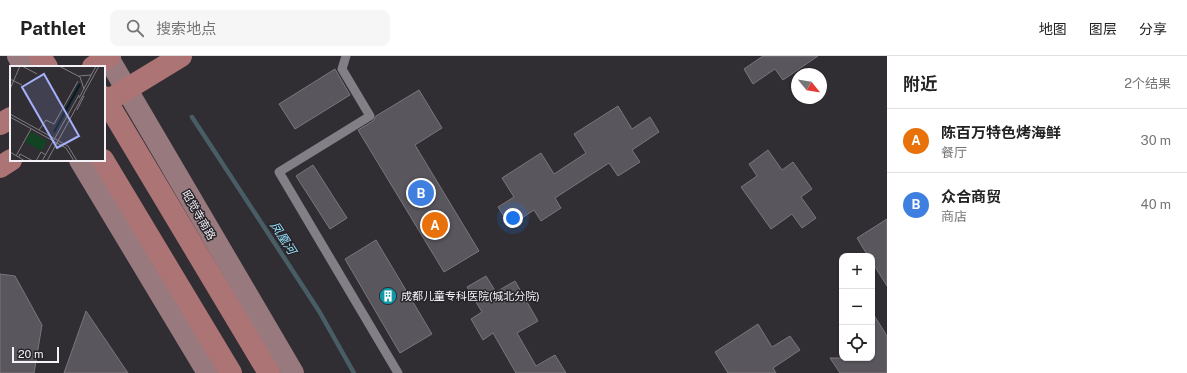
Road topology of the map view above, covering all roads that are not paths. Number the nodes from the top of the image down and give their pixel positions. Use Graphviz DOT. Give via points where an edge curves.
graph roads {
  1 [pos="18,56"];
  2 [pos="40,56"];
  3 [pos="79,56"];
  4 [pos="181,56"];
  5 [pos="346,56"];
  6 [pos="104,59"];
  7 [pos="23,66"];
  8 [pos="45,66"];
  9 [pos="84,66"];
  10 [pos="126,89"];
  11 [pos="105,100"];
  12 [pos="105,102"];
  13 [pos="10,119"];
  14 [pos="0,124"];
  15 [pos="10,161"];
  16 [pos="81,161"];
  17 [pos="104,161"];
  18 [pos="0,167"];
  19 [pos="208,373"];
  20 [pos="231,373"];
  21 [pos="269,373"];
  22 [pos="293,373"];
  23 [pos="398,373"];
  1 -- 7 [label="street"];
  2 -- 8 [label="main road"];
  3 -- 9 [label="main road"];
  4 -- 10 [label="main road"];
  5 -- 23 [label="lane" via="342,69 370,116 279,172"];
  6 -- 10 [label="street, 昭觉寺南路"];
  10 -- 12 [label="main road"];
  10 -- 22 [label="street, 昭觉寺南路"];
  11 -- 21 [label="main road, 昭觉寺南路"];
  13 -- 14 [label="main road"];
  15 -- 18 [label="main road"];
  16 -- 19 [label="street"];
  17 -- 20 [label="main road"];
}
